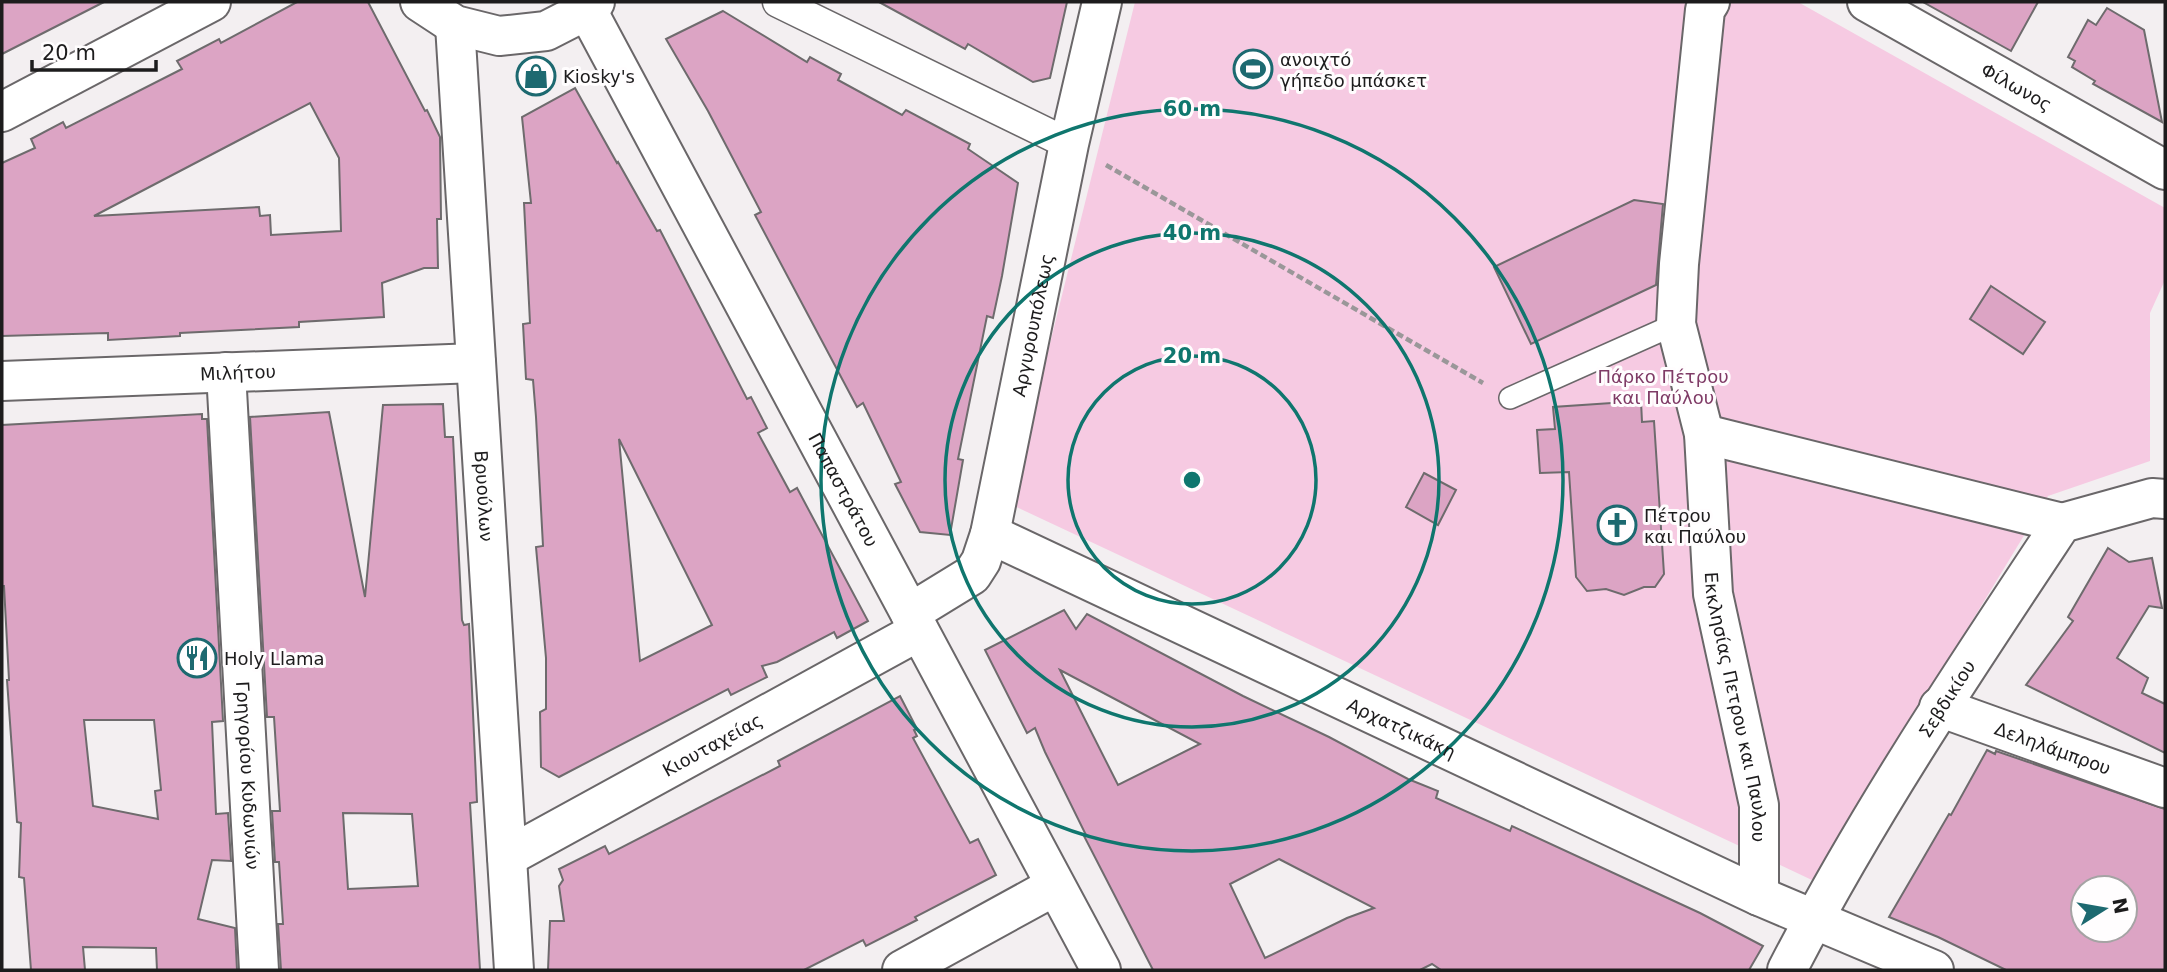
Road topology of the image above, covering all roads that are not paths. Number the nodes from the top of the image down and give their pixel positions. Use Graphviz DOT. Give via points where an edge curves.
graph roads {
  1 [pos="211,2"];
  2 [pos="420,2"];
  3 [pos="778,2"];
  4 [pos="1102,2"];
  5 [pos="1710,2"];
  6 [pos="1867,2"];
  7 [pos="591,6"];
  8 [pos="455,25"];
  9 [pos="2,111"];
  10 [pos="1069,144"];
  11 [pos="2165,170"];
  12 [pos="1676,324"];
  13 [pos="476,363"];
  14 [pos="226,372"];
  15 [pos="2,381"];
  16 [pos="1510,398"];
  17 [pos="1704,435"];
  18 [pos="2165,499"];
  19 [pos="2062,523"];
  20 [pos="990,534"];
  21 [pos="914,622"];
  22 [pos="1939,707"];
  23 [pos="2165,788"];
  24 [pos="507,857"];
  25 [pos="1055,886"];
  26 [pos="1759,896"];
  27 [pos="1813,919"];
  28 [pos="259,970"];
  29 [pos="514,970"];
  30 [pos="902,970"];
  31 [pos="1101,970"];
  32 [pos="1787,970"];
  33 [pos="1934,970"];
  1 -- 9 [label="street"];
  2 -- 8 [label="street"];
  3 -- 10 [label="street"];
  4 -- 10 [label="street, Αργυρουπόλεως"];
  5 -- 12 [label="street, Εκκλησίας Πετρου και Παυλου" via="1705,10"];
  6 -- 11 [label="street, Φίλωνος"];
  7 -- 8 [label="street" via="546,31 499,36"];
  7 -- 21 [label="street, Παπαστράτου"];
  8 -- 13 [label="street, Βρυούλων"];
  10 -- 20 [label="street, Αργυρουπόλεως"];
  12 -- 16 [label="lane"];
  12 -- 17 [label="street, Εκκλησίας Πετρου και Παυλου"];
  13 -- 14 [label="street, Μιλήτου"];
  13 -- 24 [label="street, Βρυούλων"];
  14 -- 15 [label="street, Μιλήτου"];
  14 -- 28 [label="street, Γρηγορίου Κυδωνιών"];
  17 -- 19 [label="street"];
  17 -- 26 [label="street, Εκκλησίας Πετρου και Παυλου" via="1713,594 1759,805"];
  18 -- 19 [label="street" via="2152,498"];
  19 -- 22 [label="street, Σεβδικίου"];
  20 -- 21 [label="street, Αργυρουπόλεως" via="972,575"];
  20 -- 26 [label="street, Αρχατζικάκη"];
  21 -- 24 [label="street, Κιουταχείας"];
  21 -- 25 [label="street, Παπαστράτου"];
  22 -- 23 [label="street, Δεληλάμπρου"];
  22 -- 27 [label="street, Σεβδικίου"];
  24 -- 29 [label="street, Βρυούλων"];
  25 -- 30 [label="street"];
  25 -- 31 [label="street, Παπαστράτου"];
  26 -- 27 [label="street, Αρχατζικάκη"];
  27 -- 32 [label="street, Σεβδικίου"];
  27 -- 33 [label="street, Αρχατζικάκη"];
}
